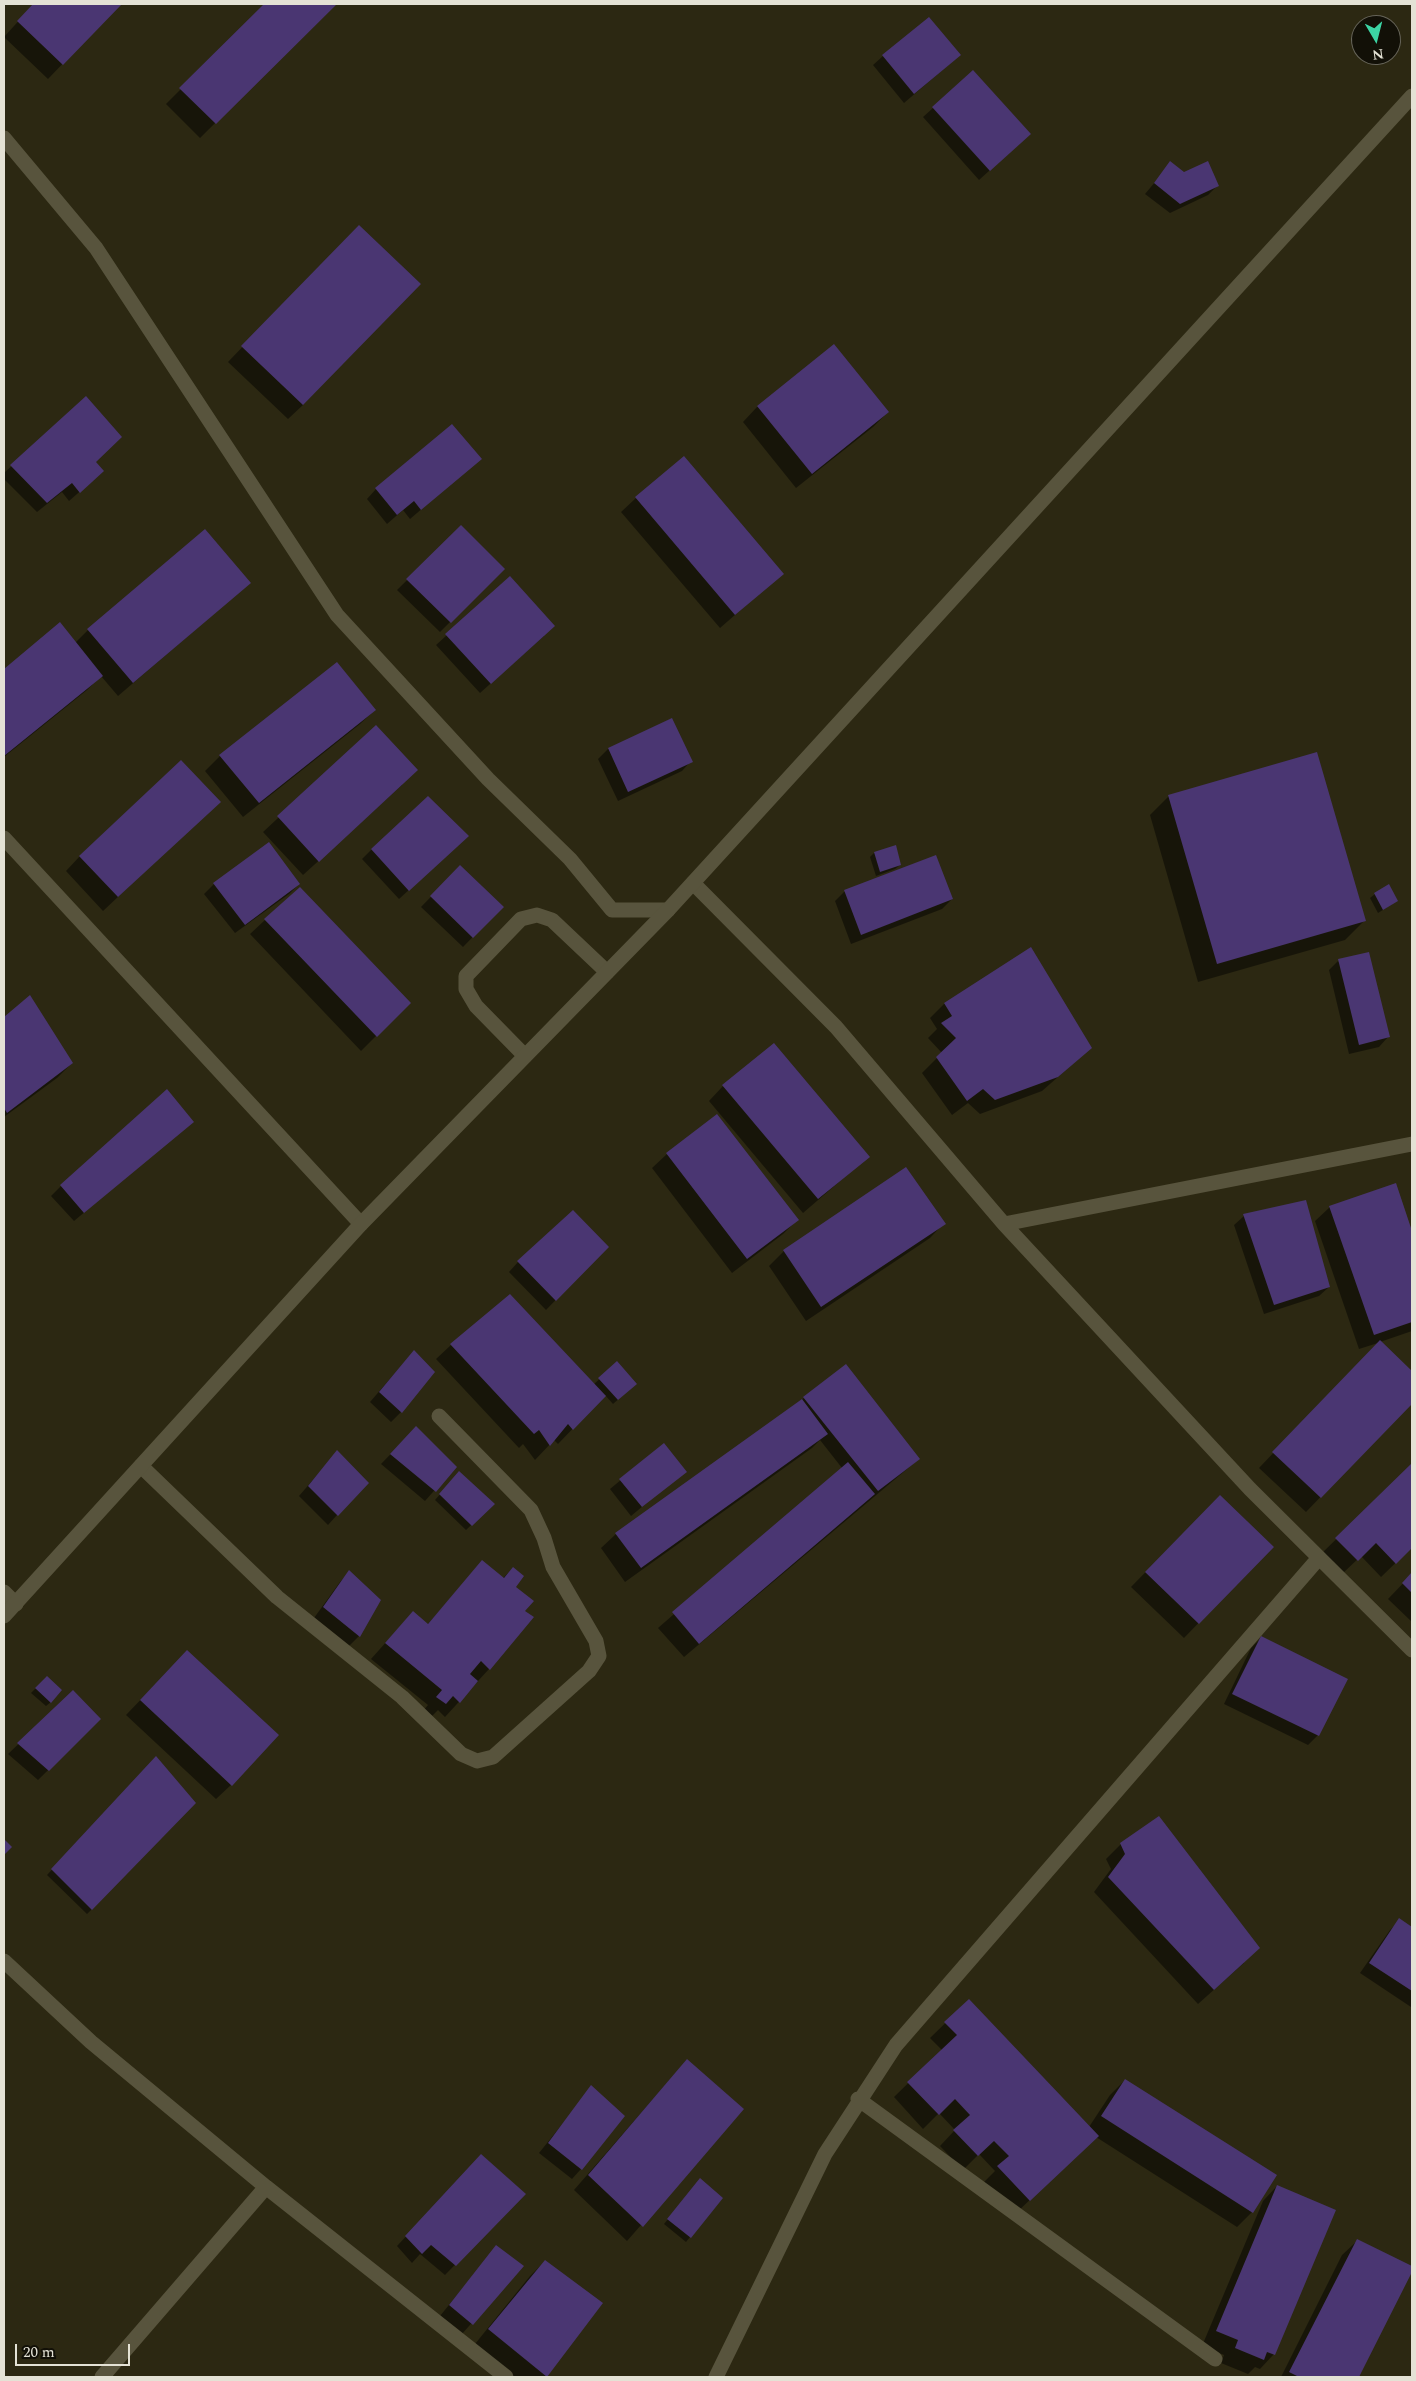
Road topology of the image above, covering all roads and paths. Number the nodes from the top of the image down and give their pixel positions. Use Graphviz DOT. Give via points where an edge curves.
graph roads {
  1 [pos="1412,96"];
  2 [pos="4,138"];
  3 [pos="4,838"];
  4 [pos="693,883"];
  5 [pos="668,910"];
  6 [pos="607,972"];
  7 [pos="525,1056"];
  8 [pos="1412,1144"];
  9 [pos="361,1224"];
  10 [pos="1004,1224"];
  11 [pos="439,1416"];
  12 [pos="141,1466"];
  13 [pos="1318,1558"];
  14 [pos="4,1592"];
  15 [pos="16,1604"];
  16 [pos="4,1616"];
  17 [pos="1412,1650"];
  18 [pos="4,1961"];
  19 [pos="858,2100"];
  20 [pos="266,2187"];
  21 [pos="1215,2359"];
  22 [pos="102,2377"];
  23 [pos="506,2377"];
  24 [pos="716,2377"];
  1 -- 4 [label="street"];
  2 -- 5 [label="street" via="96,248 337,615 488,780 570,859 612,910"];
  3 -- 9 [label="street"];
  4 -- 5 [label="street"];
  4 -- 10 [label="street" via="836,1028"];
  5 -- 6 [label="street"];
  6 -- 7 [label="street"];
  6 -- 7 [label="street" via="552,920 537,915 521,919 500,940 466,976 466,989 476,1006"];
  7 -- 9 [label="street"];
  8 -- 10 [label="street"];
  9 -- 12 [label="street"];
  10 -- 13 [label="street"];
  11 -- 12 [label="street" via="531,1510 553,1567 596,1641 598,1656 589,1671 493,1757 477,1761 461,1754 402,1698 277,1597"];
  12 -- 15 [label="street"];
  13 -- 17 [label="street"];
  13 -- 19 [label="street" via="896,2045"];
  14 -- 15 [label="street"];
  15 -- 16 [label="street"];
  18 -- 20 [label="street" via="91,2042"];
  19 -- 21 [label="street"];
  19 -- 24 [label="street" via="825,2154"];
  20 -- 22 [label="street"];
  20 -- 23 [label="street"];
}
